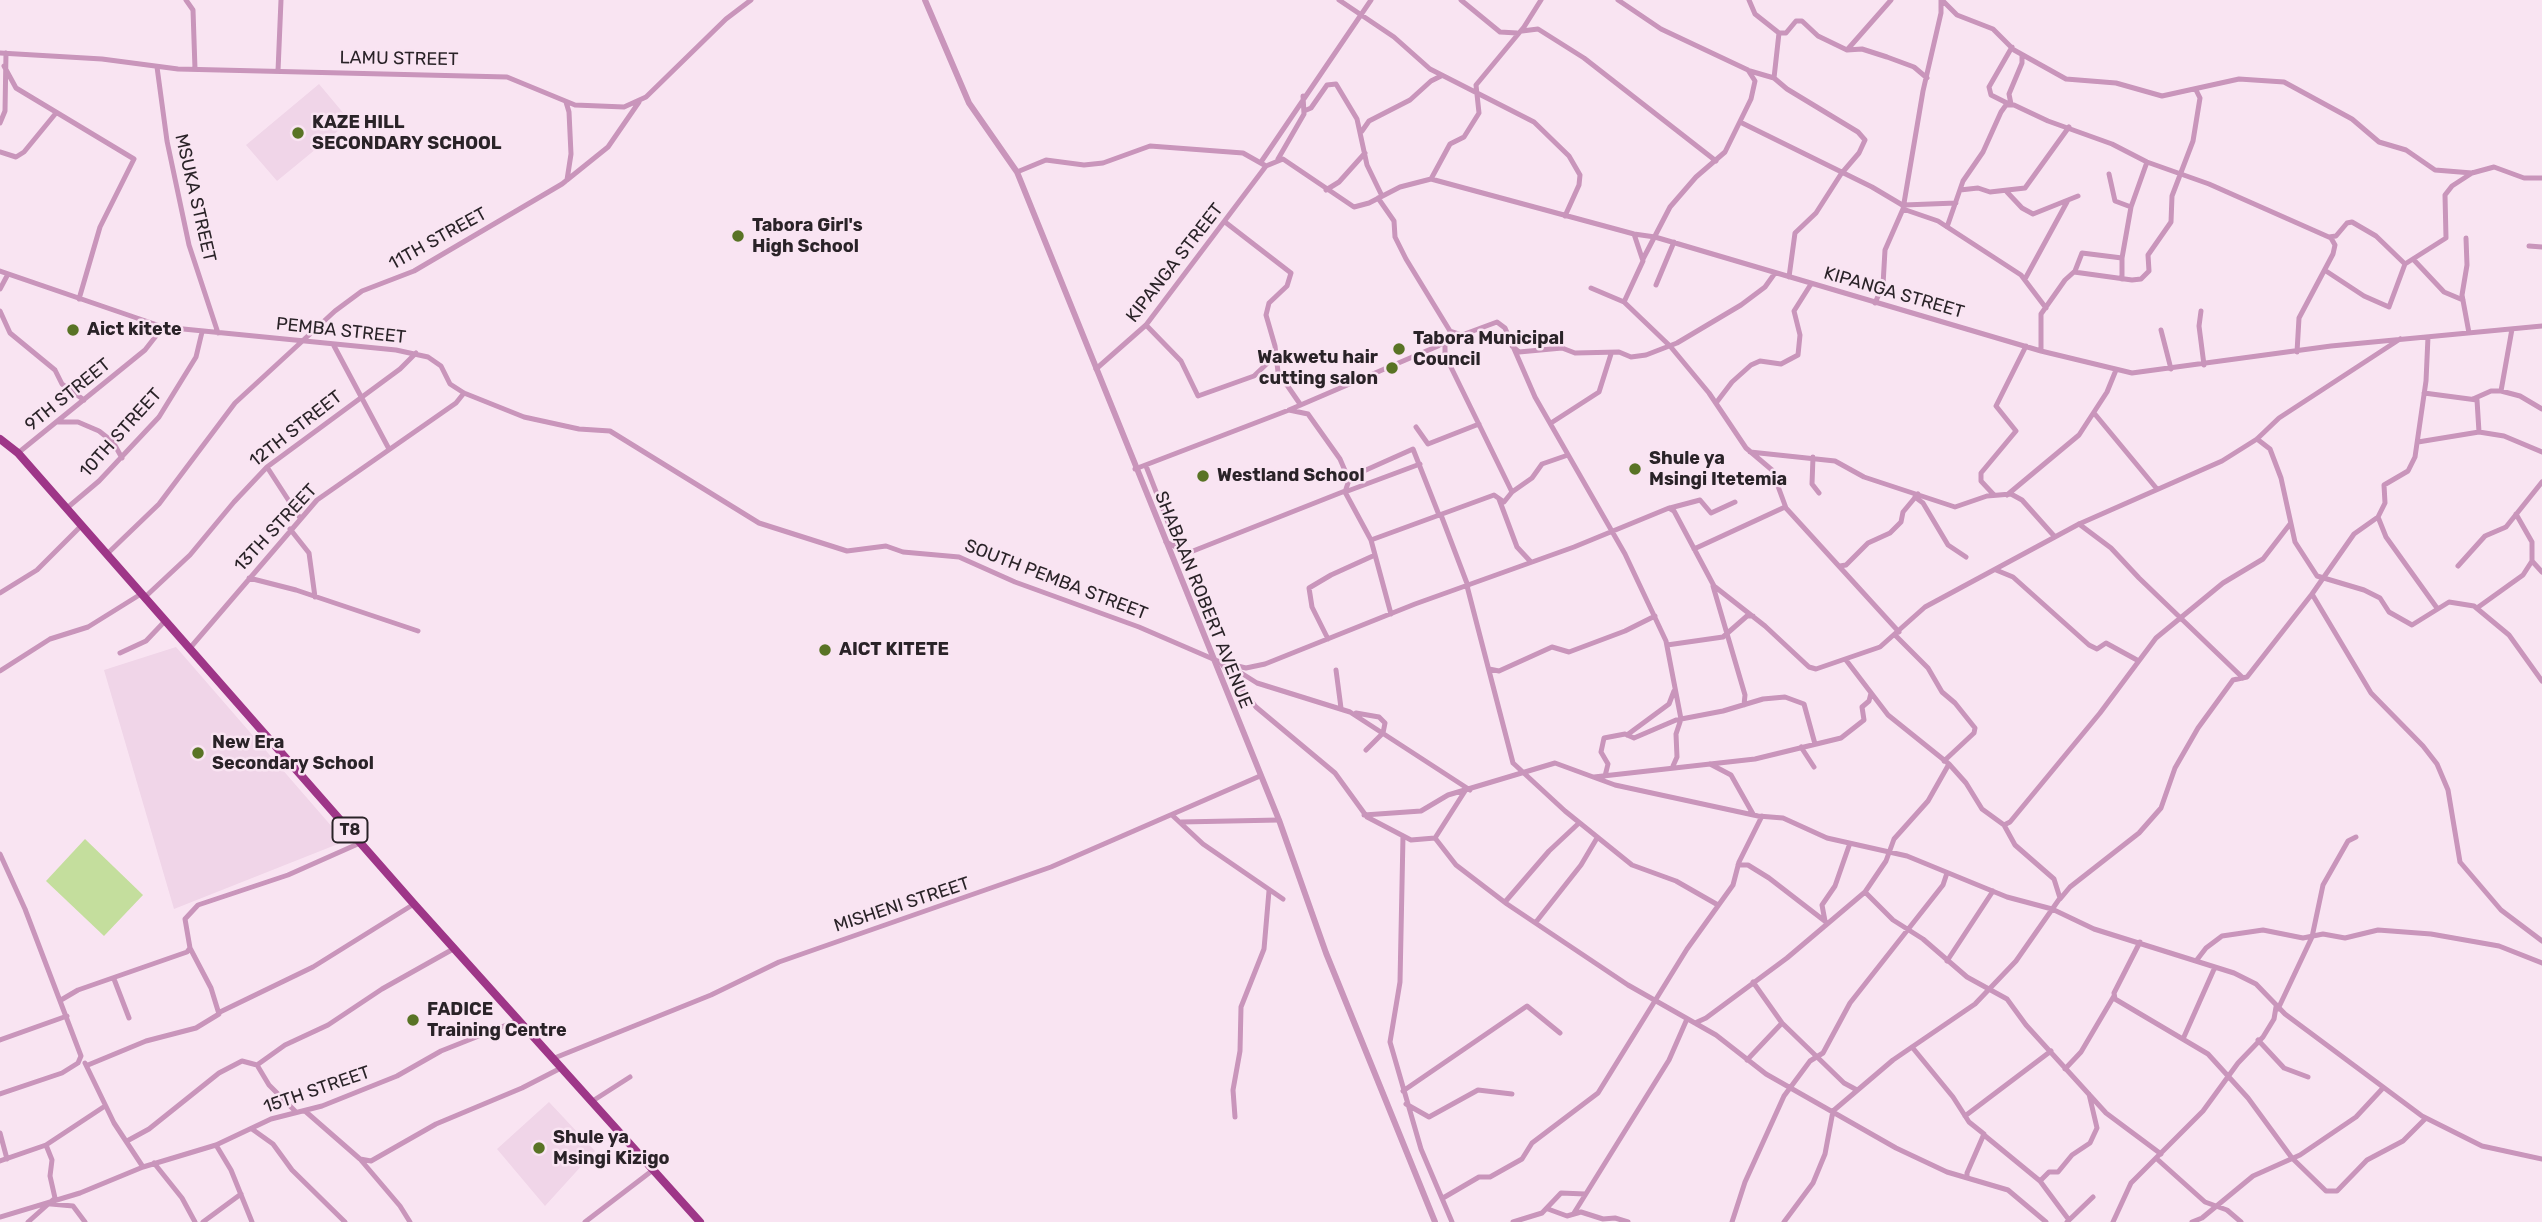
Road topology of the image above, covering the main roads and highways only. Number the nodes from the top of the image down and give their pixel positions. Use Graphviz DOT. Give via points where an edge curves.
graph roads {
  1 [pos="0,439"];
  2 [pos="700,1222"];
  1 -- 2 [label="highway, T8" via="18,453"];
}
